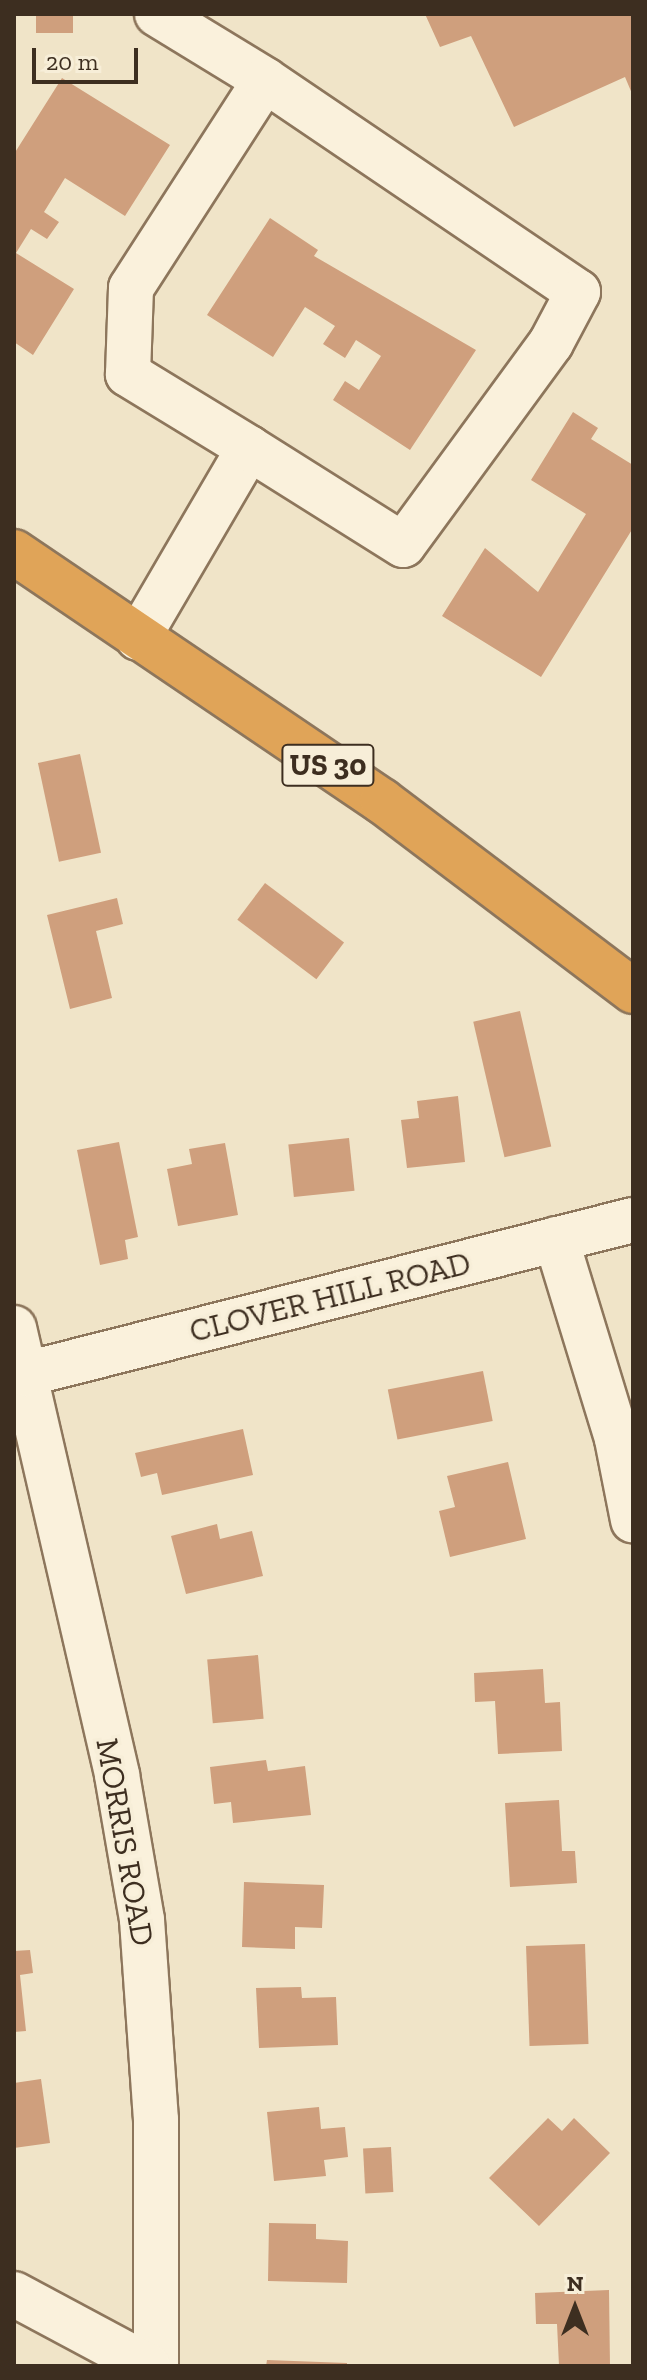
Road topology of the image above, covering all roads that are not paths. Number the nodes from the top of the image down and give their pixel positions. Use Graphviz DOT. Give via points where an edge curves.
graph roads {
  1 [pos="157,14"];
  2 [pos="265,80"];
  3 [pos="249,448"];
  4 [pos="14,552"];
  5 [pos="138,638"];
  6 [pos="633,991"];
  7 [pos="633,1220"];
  8 [pos="556,1239"];
  9 [pos="14,1328"];
  10 [pos="26,1374"];
  11 [pos="633,1520"];
  12 [pos="14,2294"];
  13 [pos="148,2366"];
  14 [pos="156,2366"];
  1 -- 2 [label="street"];
  2 -- 3 [label="street" via="131,288 128,374"];
  2 -- 3 [label="street" via="578,292 551,343 403,545"];
  3 -- 5 [label="street"];
  4 -- 5 [label="highway, US 30"];
  5 -- 6 [label="highway, US 30" via="382,801"];
  7 -- 8 [label="street, CLOVER HILL ROAD"];
  8 -- 10 [label="street, CLOVER HILL ROAD"];
  8 -- 11 [label="street" via="617,1439"];
  9 -- 10 [label="street, MORRIS ROAD"];
  10 -- 14 [label="street, MORRIS ROAD" via="142,1920 156,2120"];
  12 -- 13 [label="street"];
}
